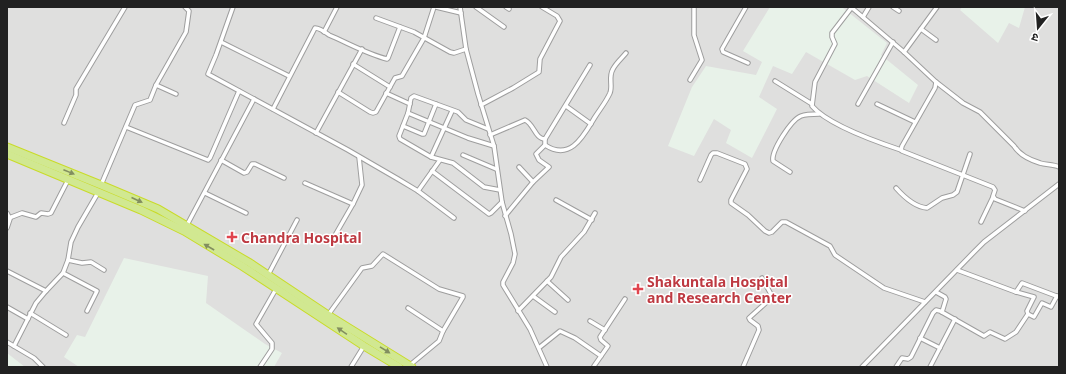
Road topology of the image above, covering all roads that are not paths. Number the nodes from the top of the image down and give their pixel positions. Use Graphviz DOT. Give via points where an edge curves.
graph roads {
  1 [pos="124,7"];
  2 [pos="185,7"];
  3 [pos="233,7"];
  4 [pos="337,7"];
  5 [pos="435,7"];
  6 [pos="460,7"];
  7 [pos="476,7"];
  8 [pos="542,7"];
  9 [pos="694,7"];
  10 [pos="746,7"];
  11 [pos="852,7"];
  12 [pos="869,7"];
  13 [pos="893,7"];
  14 [pos="937,7"];
  15 [pos="899,11"];
  16 [pos="461,13"];
  17 [pos="863,17"];
  18 [pos="376,18"];
  19 [pos="400,27"];
  20 [pos="504,28"];
  21 [pos="921,29"];
  22 [pos="324,32"];
  23 [pos="424,38"];
  24 [pos="936,40"];
  25 [pos="221,42"];
  26 [pos="893,42"];
  27 [pos="362,49"];
  28 [pos="466,49"];
  29 [pos="904,52"];
  30 [pos="626,53"];
  31 [pos="748,63"];
  32 [pos="354,64"];
  33 [pos="590,65"];
  34 [pos="289,76"];
  35 [pos="690,80"];
  36 [pos="775,81"];
  37 [pos="936,82"];
  38 [pos="156,85"];
  39 [pos="390,87"];
  40 [pos="239,91"];
  41 [pos="338,92"];
  42 [pos="386,93"];
  43 [pos="176,94"];
  44 [pos="254,99"];
  45 [pos="410,104"];
  46 [pos="436,104"];
  47 [pos="812,104"];
  48 [pos="858,104"];
  49 [pos="877,104"];
  50 [pos="481,105"];
  51 [pos="566,106"];
  52 [pos="273,109"];
  53 [pos="452,110"];
  54 [pos="408,113"];
  55 [pos="819,114"];
  56 [pos="429,122"];
  57 [pos="915,122"];
  58 [pos="64,123"];
  59 [pos="591,124"];
  60 [pos="403,126"];
  61 [pos="126,127"];
  62 [pos="445,128"];
  63 [pos="488,129"];
  64 [pos="316,133"];
  65 [pos="490,135"];
  66 [pos="545,139"];
  67 [pos="494,146"];
  68 [pos="545,146"];
  69 [pos="7,147"];
  70 [pos="901,150"];
  71 [pos="7,154"];
  72 [pos="970,154"];
  73 [pos="463,155"];
  74 [pos="359,156"];
  75 [pos="431,157"];
  76 [pos="221,160"];
  77 [pos="440,160"];
  78 [pos="1059,162"];
  79 [pos="1058,166"];
  80 [pos="519,167"];
  81 [pos="496,169"];
  82 [pos="432,171"];
  83 [pos="790,172"];
  84 [pos="963,176"];
  85 [pos="284,178"];
  86 [pos="68,179"];
  87 [pos="700,180"];
  88 [pos="533,182"];
  89 [pos="306,183"];
  90 [pos="1059,184"];
  91 [pos="100,188"];
  92 [pos="896,188"];
  93 [pos="500,190"];
  94 [pos="418,191"];
  95 [pos="205,193"];
  96 [pos="994,197"];
  97 [pos="556,200"];
  98 [pos="502,202"];
  99 [pos="354,204"];
  100 [pos="1025,211"];
  101 [pos="7,213"];
  102 [pos="246,213"];
  103 [pos="595,213"];
  104 [pos="505,216"];
  105 [pos="9,218"];
  106 [pos="454,218"];
  107 [pos="297,220"];
  108 [pos="592,220"];
  109 [pos="981,222"];
  110 [pos="187,225"];
  111 [pos="7,228"];
  112 [pos="334,237"];
  113 [pos="68,260"];
  114 [pos="104,270"];
  115 [pos="957,270"];
  116 [pos="7,271"];
  117 [pos="63,273"];
  118 [pos="268,276"];
  119 [pos="762,278"];
  120 [pos="547,281"];
  121 [pos="276,288"];
  122 [pos="46,291"];
  123 [pos="936,292"];
  124 [pos="1016,292"];
  125 [pos="533,296"];
  126 [pos="1058,297"];
  127 [pos="625,299"];
  128 [pos="568,300"];
  129 [pos="925,302"];
  130 [pos="7,307"];
  131 [pos="408,308"];
  132 [pos="87,311"];
  133 [pos="518,311"];
  134 [pos="555,312"];
  135 [pos="942,312"];
  136 [pos="30,313"];
  137 [pos="1028,314"];
  138 [pos="328,315"];
  139 [pos="28,319"];
  140 [pos="955,319"];
  141 [pos="590,321"];
  142 [pos="605,330"];
  143 [pos="443,331"];
  144 [pos="66,335"];
  145 [pos="920,338"];
  146 [pos="7,342"];
  147 [pos="14,346"];
  148 [pos="364,346"];
  149 [pos="540,347"];
  150 [pos="940,348"];
  151 [pos="601,356"];
  152 [pos="388,364"];
  153 [pos="411,366"];
  154 [pos="594,366"];
  155 [pos="43,367"];
  156 [pos="260,367"];
  157 [pos="352,367"];
  158 [pos="399,367"];
  159 [pos="547,367"];
  160 [pos="743,367"];
  161 [pos="862,367"];
  162 [pos="896,367"];
  163 [pos="930,367"];
  1 -- 58 [label="street" via="76,89"];
  2 -- 38 [label="street" via="189,12 186,32"];
  3 -- 25 [label="street"];
  4 -- 22 [label="street"];
  5 -- 16 [label="street"];
  5 -- 23 [label="street"];
  6 -- 16 [label="street"];
  7 -- 20 [label="street"];
  8 -- 50 [label="street" via="557,16 560,21 540,59 539,72"];
  9 -- 35 [label="street" via="694,35 702,60"];
  10 -- 31 [label="street" via="722,50"];
  11 -- 17 [label="street"];
  11 -- 47 [label="street" via="832,33 835,44 815,82"];
  12 -- 17 [label="street"];
  13 -- 15 [label="street"];
  14 -- 21 [label="street"];
  16 -- 28 [label="street"];
  17 -- 26 [label="street"];
  18 -- 19 [label="street"];
  19 -- 23 [label="street"];
  19 -- 27 [label="street" via="388,58 384,59"];
  21 -- 24 [label="street"];
  21 -- 29 [label="street"];
  22 -- 27 [label="street"];
  22 -- 34 [label="street" via="315,28"];
  23 -- 28 [label="street" via="450,52"];
  23 -- 39 [label="street" via="402,76 396,77"];
  25 -- 34 [label="street"];
  25 -- 40 [label="street" via="208,74"];
  26 -- 29 [label="street"];
  26 -- 48 [label="street"];
  27 -- 32 [label="street"];
  28 -- 50 [label="street"];
  29 -- 37 [label="street"];
  30 -- 59 [label="street" via="613,68 610,93"];
  32 -- 39 [label="street"];
  32 -- 41 [label="street"];
  33 -- 51 [label="street"];
  34 -- 52 [label="street"];
  36 -- 47 [label="street"];
  37 -- 57 [label="street"];
  37 -- 79 [label="street" via="963,103 980,112 1018,152 1040,163"];
  38 -- 43 [label="street"];
  38 -- 61 [label="street" via="150,100 134,108"];
  39 -- 42 [label="street"];
  40 -- 44 [label="street"];
  40 -- 61 [label="street" via="208,160"];
  41 -- 42 [label="street" via="373,113"];
  41 -- 64 [label="street"];
  42 -- 45 [label="street"];
  44 -- 52 [label="street"];
  44 -- 76 [label="street"];
  45 -- 46 [label="street" via="414,96"];
  45 -- 54 [label="street"];
  46 -- 53 [label="street"];
  46 -- 56 [label="street"];
  47 -- 55 [label="street"];
  49 -- 57 [label="street"];
  50 -- 63 [label="street"];
  51 -- 59 [label="street"];
  51 -- 66 [label="street"];
  52 -- 64 [label="street"];
  53 -- 62 [label="street"];
  53 -- 63 [label="street" via="466,120"];
  54 -- 56 [label="street"];
  54 -- 60 [label="street"];
  55 -- 70 [label="street"];
  55 -- 83 [label="street" via="804,115 796,120 784,134 774,153 773,161"];
  56 -- 60 [label="street" via="423,134"];
  56 -- 62 [label="street"];
  57 -- 70 [label="street"];
  59 -- 68 [label="street" via="573,147 555,150"];
  60 -- 75 [label="street" via="400,139"];
  61 -- 91 [label="street"];
  62 -- 67 [label="street"];
  62 -- 75 [label="street"];
  63 -- 65 [label="street"];
  64 -- 74 [label="street"];
  65 -- 66 [label="street" via="525,120 541,139"];
  65 -- 67 [label="street"];
  66 -- 68 [label="street"];
  67 -- 81 [label="street"];
  68 -- 88 [label="street" via="536,153 536,156 548,167"];
  69 -- 91 [label="highway, one-way"];
  70 -- 84 [label="street"];
  71 -- 86 [label="highway"];
  72 -- 84 [label="street"];
  73 -- 81 [label="street"];
  74 -- 94 [label="street"];
  74 -- 99 [label="street" via="363,183"];
  75 -- 77 [label="street"];
  76 -- 85 [label="street" via="244,173 255,164"];
  76 -- 95 [label="street"];
  77 -- 82 [label="street"];
  77 -- 93 [label="street" via="453,163 484,187"];
  78 -- 79 [label="street"];
  80 -- 88 [label="street"];
  81 -- 93 [label="street"];
  82 -- 94 [label="street"];
  82 -- 98 [label="street" via="488,214"];
  84 -- 92 [label="street" via="955,194 942,198 927,208 908,199"];
  84 -- 96 [label="street" via="995,188"];
  86 -- 91 [label="highway"];
  86 -- 105 [label="street" via="51,213 41,212 36,217 22,213"];
  87 -- 129 [label="street" via="713,153 745,164 747,169 731,203 765,231 772,232 782,222 786,222 830,246 835,255 884,288"];
  88 -- 104 [label="street"];
  89 -- 99 [label="street"];
  90 -- 100 [label="street"];
  91 -- 110 [label="highway, one-way" via="158,210"];
  91 -- 113 [label="street" via="71,242"];
  121 -- 91 [label="highway, one-way" via="184,232"];
  93 -- 98 [label="street"];
  94 -- 106 [label="street"];
  95 -- 102 [label="street"];
  95 -- 110 [label="street"];
  96 -- 100 [label="street"];
  96 -- 109 [label="street"];
  97 -- 108 [label="street"];
  98 -- 104 [label="street"];
  99 -- 112 [label="street"];
  100 -- 115 [label="street" via="984,242"];
  101 -- 105 [label="street"];
  103 -- 108 [label="street"];
  104 -- 133 [label="street" via="515,254 503,285"];
  105 -- 111 [label="street"];
  107 -- 118 [label="street"];
  108 -- 120 [label="street" via="561,258"];
  110 -- 118 [label="highway"];
  113 -- 114 [label="street" via="91,262"];
  113 -- 117 [label="street"];
  115 -- 123 [label="street"];
  115 -- 124 [label="street"];
  116 -- 122 [label="street"];
  117 -- 122 [label="street"];
  117 -- 132 [label="street" via="97,291"];
  118 -- 138 [label="highway"];
  119 -- 160 [label="street" via="772,296 749,318 759,330"];
  120 -- 125 [label="street"];
  120 -- 128 [label="street"];
  148 -- 121 [label="highway, one-way"];
  121 -- 156 [label="street" via="256,324 272,343 272,349"];
  122 -- 136 [label="street"];
  123 -- 129 [label="street"];
  123 -- 135 [label="street" via="946,299"];
  124 -- 126 [label="street" via="1022,283"];
  124 -- 137 [label="street" via="1034,297"];
  125 -- 133 [label="street"];
  125 -- 134 [label="street"];
  126 -- 137 [label="street" via="1051,307 1042,303 1034,317"];
  127 -- 142 [label="street"];
  129 -- 161 [label="street"];
  130 -- 139 [label="street"];
  131 -- 143 [label="street"];
  133 -- 149 [label="street"];
  135 -- 140 [label="street"];
  135 -- 145 [label="street" via="935,311"];
  136 -- 139 [label="street"];
  136 -- 144 [label="street"];
  137 -- 140 [label="street" via="1016,332 1005,338 990,332 984,336"];
  138 -- 143 [label="street" via="362,268 372,266 383,254 439,289 463,296"];
  138 -- 153 [label="highway, one-way"];
  139 -- 147 [label="street"];
  140 -- 150 [label="street"];
  141 -- 142 [label="street"];
  142 -- 151 [label="street" via="600,338 608,346"];
  143 -- 153 [label="street" via="439,341"];
  145 -- 150 [label="street"];
  145 -- 162 [label="street" via="911,357 902,358"];
  146 -- 147 [label="street"];
  147 -- 155 [label="street" via="34,358"];
  148 -- 152 [label="highway"];
  148 -- 157 [label="street"];
  149 -- 151 [label="street" via="560,331"];
  149 -- 159 [label="street"];
  150 -- 163 [label="street"];
  151 -- 154 [label="street"];
  152 -- 158 [label="highway"];
}
